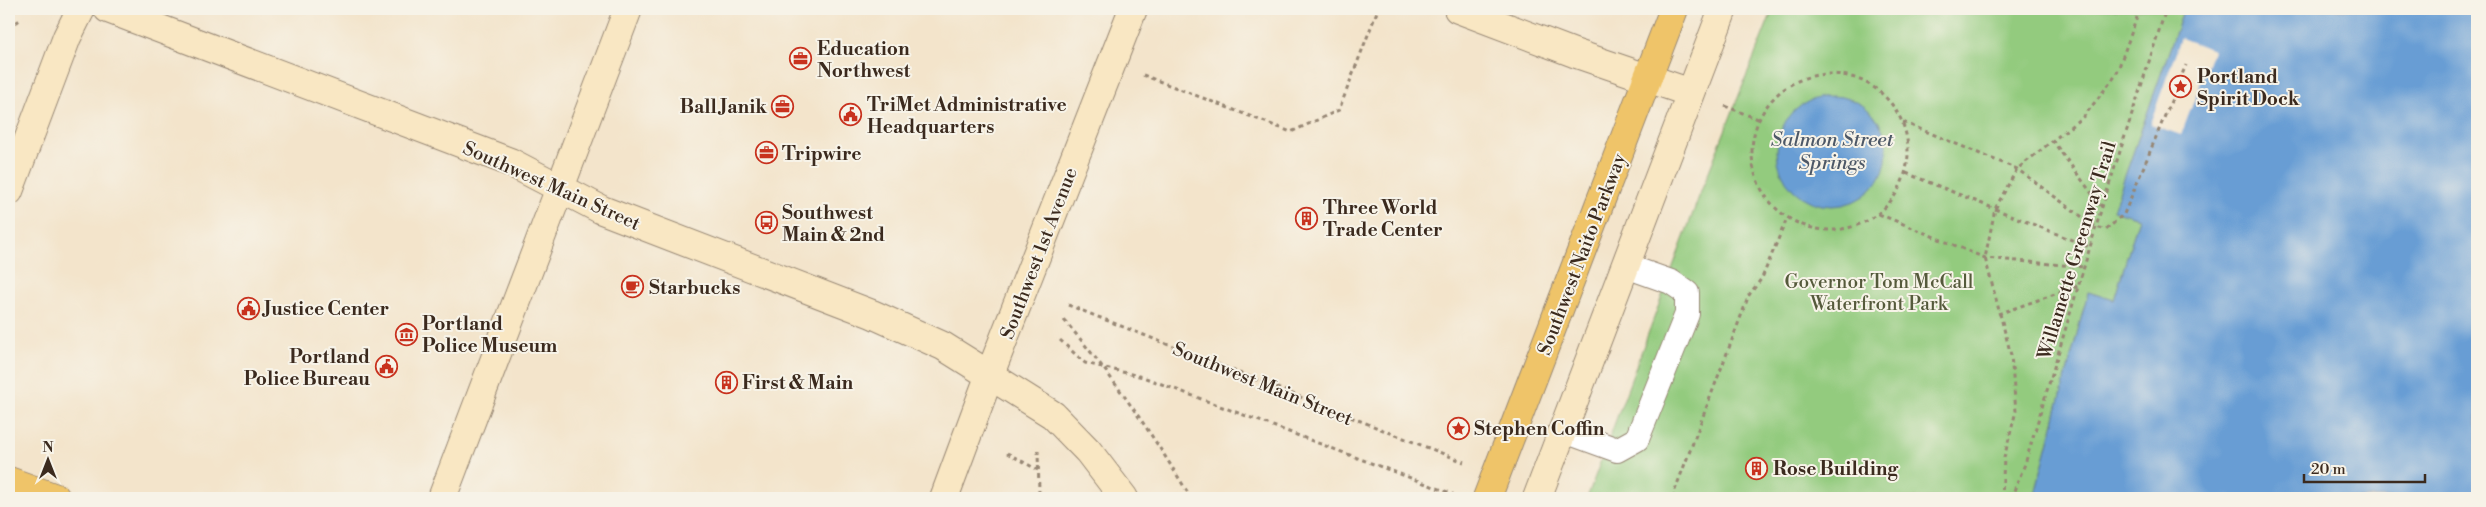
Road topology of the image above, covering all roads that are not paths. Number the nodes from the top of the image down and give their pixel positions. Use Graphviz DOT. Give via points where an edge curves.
graph roads {
  1 [pos="81,9"];
  2 [pos="108,9"];
  3 [pos="628,9"];
  4 [pos="1133,9"];
  5 [pos="1458,9"];
  6 [pos="1674,9"];
  7 [pos="1723,9"];
  8 [pos="1647,78"];
  9 [pos="1691,94"];
  10 [pos="560,188"];
  11 [pos="9,191"];
  12 [pos="1626,266"];
  13 [pos="990,374"];
  14 [pos="1562,430"];
  15 [pos="9,480"];
  16 [pos="1488,496"];
  17 [pos="56,498"];
  18 [pos="442,498"];
  19 [pos="944,498"];
  20 [pos="1124,498"];
  21 [pos="1537,498"];
  1 -- 11 [label="main road" via="67,37"];
  2 -- 10 [label="main road, Southwest Main Street" via="510,162"];
  3 -- 10 [label="main road"];
  4 -- 13 [label="main road, Southwest 1st Avenue"];
  5 -- 8 [label="main road"];
  6 -- 8 [label="main road, Southwest Naito Parkway"];
  7 -- 9 [label="main road"];
  8 -- 9 [label="main road"];
  8 -- 16 [label="main road, Southwest Naito Parkway"];
  9 -- 12 [label="main road"];
  10 -- 13 [label="main road, Southwest Main Street" via="602,210 872,314 944,346"];
  10 -- 18 [label="main road"];
  12 -- 14 [label="main road"];
  12 -- 14 [label="lane" via="1671,282 1687,294 1686,314 1638,439 1617,450"];
  13 -- 19 [label="main road, Southwest 1st Avenue"];
  13 -- 20 [label="main road, Southwest Main Street" via="1053,415 1088,451"];
  14 -- 21 [label="main road"];
  15 -- 17 [label="main road"];
}
